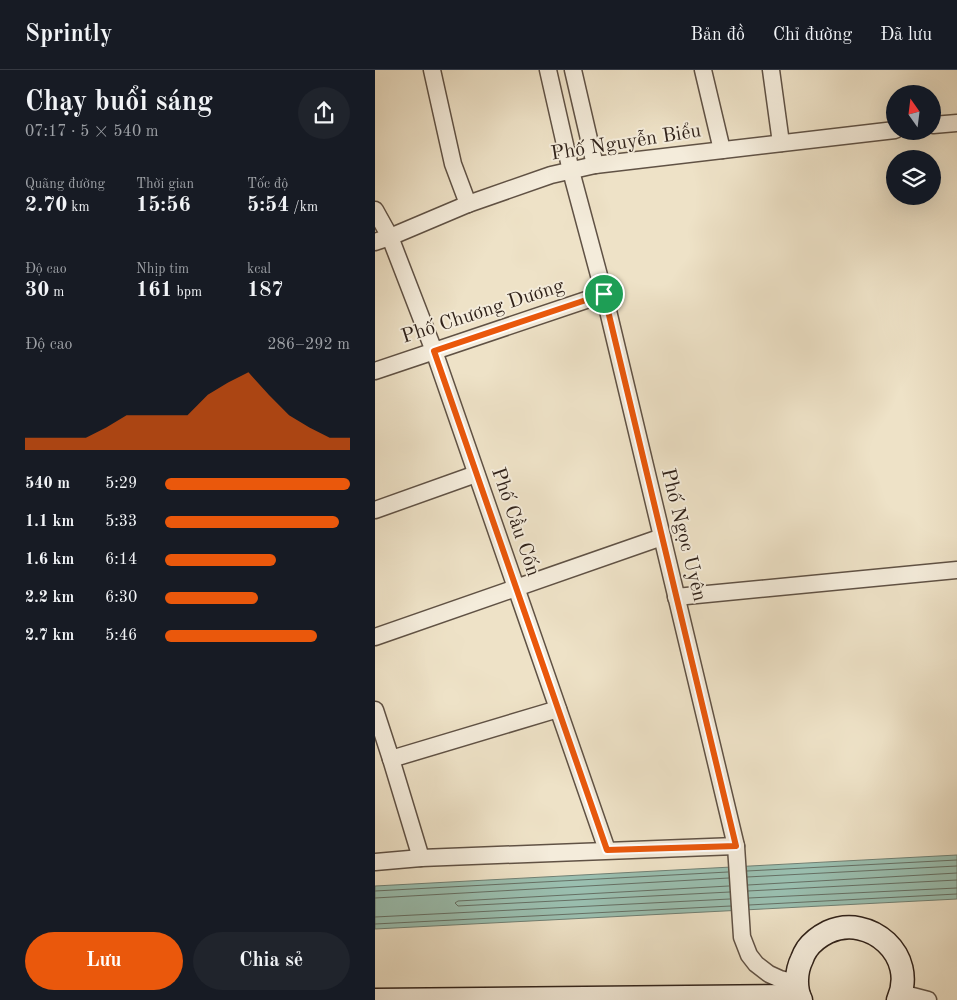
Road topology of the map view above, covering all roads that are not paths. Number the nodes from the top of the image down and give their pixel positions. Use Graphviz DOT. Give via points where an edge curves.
graph roads {
  1 [pos="432,70"];
  2 [pos="548,70"];
  3 [pos="573,70"];
  4 [pos="703,70"];
  5 [pos="771,70"];
  6 [pos="957,122"];
  7 [pos="941,124"];
  8 [pos="886,131"];
  9 [pos="781,143"];
  10 [pos="722,150"];
  11 [pos="595,165"];
  12 [pos="571,171"];
  13 [pos="468,204"];
  14 [pos="375,210"];
  15 [pos="383,239"];
  16 [pos="604,294"];
  17 [pos="434,351"];
  18 [pos="375,370"];
  19 [pos="476,474"];
  20 [pos="375,510"];
  21 [pos="662,537"];
  22 [pos="957,570"];
  23 [pos="515,588"];
  24 [pos="676,597"];
  25 [pos="375,637"];
  26 [pos="558,709"];
  27 [pos="375,710"];
  28 [pos="391,759"];
  29 [pos="607,850"];
  30 [pos="737,854"];
  31 [pos="421,858"];
  32 [pos="375,862"];
  33 [pos="799,993"];
  34 [pos="899,997"];
  35 [pos="375,1000"];
  36 [pos="928,1000"];
  1 -- 13 [label="street" via="453,164"];
  2 -- 12 [label="street, Phố Ngọc Uyên"];
  3 -- 11 [label="street"];
  4 -- 10 [label="street"];
  5 -- 9 [label="street"];
  6 -- 7 [label="street"];
  8 -- 9 [label="street, Phố Nguyễn Biểu"];
  9 -- 10 [label="street, Phố Nguyễn Biểu"];
  10 -- 11 [label="street, Phố Nguyễn Biểu"];
  11 -- 12 [label="street, Phố Nguyễn Biểu"];
  12 -- 13 [label="street, Phố Nguyễn Biểu"];
  12 -- 16 [label="street, Phố Ngọc Uyên"];
  13 -- 15 [label="street, Phố Nguyễn Biểu"];
  14 -- 15 [label="street, Phố Cầu Cốn"];
  15 -- 17 [label="street, Phố Cầu Cốn"];
  16 -- 17 [label="street, Phố Chương Dương"];
  16 -- 21 [label="street, Phố Ngọc Uyên"];
  17 -- 18 [label="street, Phố Chương Dương"];
  17 -- 19 [label="street, Phố Cầu Cốn"];
  19 -- 20 [label="street"];
  19 -- 23 [label="street, Phố Cầu Cốn"];
  21 -- 23 [label="street"];
  21 -- 24 [label="street, Phố Ngọc Uyên"];
  22 -- 24 [label="street"];
  23 -- 25 [label="street"];
  23 -- 26 [label="street, Phố Cầu Cốn"];
  24 -- 30 [label="street, Phố Ngọc Uyên"];
  26 -- 28 [label="street"];
  26 -- 29 [label="street, Phố Cầu Cốn"];
  27 -- 28 [label="street"];
  28 -- 31 [label="street"];
  29 -- 30 [label="street"];
  29 -- 31 [label="street"];
  30 -- 33 [label="street, Phố Ngọc Uyên" via="742,937 749,955 769,974"];
  31 -- 32 [label="street"];
  33 -- 34 [label="street" via="799,965 807,948 820,936 837,928 855,927 873,932 888,942 898,957 903,975"];
  33 -- 35 [label="street"];
  34 -- 36 [label="street"];
}
